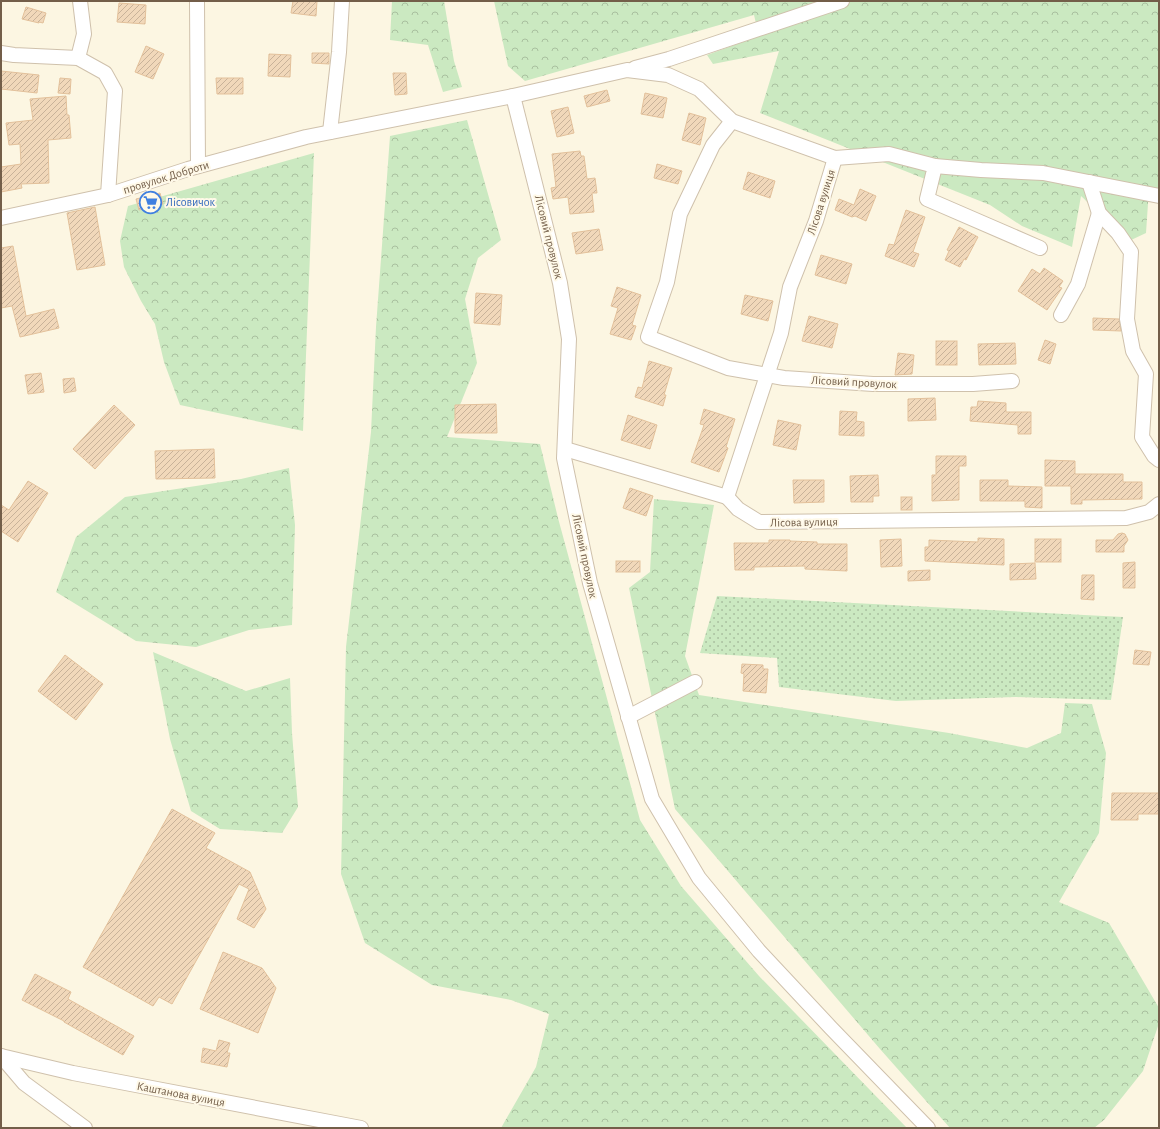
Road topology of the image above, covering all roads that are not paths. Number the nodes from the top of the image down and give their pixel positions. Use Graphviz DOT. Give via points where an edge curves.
graph roads {
  1 [pos="80,1"];
  2 [pos="197,1"];
  3 [pos="342,1"];
  4 [pos="842,1"];
  5 [pos="1,53"];
  6 [pos="78,58"];
  7 [pos="627,70"];
  8 [pos="513,96"];
  9 [pos="732,121"];
  10 [pos="330,132"];
  11 [pos="835,158"];
  12 [pos="198,166"];
  13 [pos="935,166"];
  14 [pos="1089,182"];
  15 [pos="108,195"];
  16 [pos="1159,196"];
  17 [pos="1099,213"];
  18 [pos="1,218"];
  19 [pos="1040,248"];
  20 [pos="1061,315"];
  21 [pos="767,375"];
  22 [pos="1012,381"];
  23 [pos="565,449"];
  24 [pos="1159,460"];
  25 [pos="727,497"];
  26 [pos="1154,508"];
  27 [pos="695,682"];
  28 [pos="628,717"];
  29 [pos="1,1056"];
  30 [pos="85,1128"];
  31 [pos="361,1128"];
  32 [pos="928,1128"];
  1 -- 6 [label="street" via="84,34"];
  2 -- 12 [label="street"];
  3 -- 10 [label="street"];
  4 -- 7 [label="street" via="669,59"];
  5 -- 6 [label="street"];
  6 -- 15 [label="street" via="105,73 115,91"];
  7 -- 8 [label="street"];
  7 -- 9 [label="street" via="668,75 699,89"];
  8 -- 10 [label="street, провулок Доброти"];
  8 -- 23 [label="street, Лісовий провулок" via="560,283 569,339"];
  9 -- 11 [label="street"];
  9 -- 21 [label="street, Лісовий провулок" via="713,145 680,214 667,282 648,337 728,368"];
  10 -- 12 [label="street, провулок Доброти"];
  11 -- 13 [label="street" via="889,154"];
  11 -- 21 [label="street, Лісова вулиця" via="816,220 790,287 781,333"];
  12 -- 15 [label="street, провулок Доброти"];
  13 -- 14 [label="street" via="1043,173"];
  13 -- 19 [label="street" via="927,199"];
  14 -- 16 [label="street"];
  14 -- 17 [label="street"];
  15 -- 18 [label="street, провулок Доброти"];
  17 -- 20 [label="street" via="1078,284"];
  17 -- 24 [label="street" via="1118,233 1131,252 1127,320 1133,352 1146,374 1142,437"];
  21 -- 22 [label="street, Лісовий провулок" via="873,384 973,384"];
  21 -- 25 [label="street, Лісова вулиця"];
  23 -- 25 [label="street"];
  23 -- 28 [label="street, Лісовий провулок" via="564,458 590,583"];
  25 -- 26 [label="street, Лісова вулиця" via="738,509 759,522 1126,518"];
  27 -- 28 [label="street"];
  28 -- 32 [label="street, Лісовий провулок" via="652,799 699,878 764,956"];
  29 -- 30 [label="street" via="24,1084"];
  29 -- 31 [label="street, Каштанова вулиця" via="73,1073"];
}
